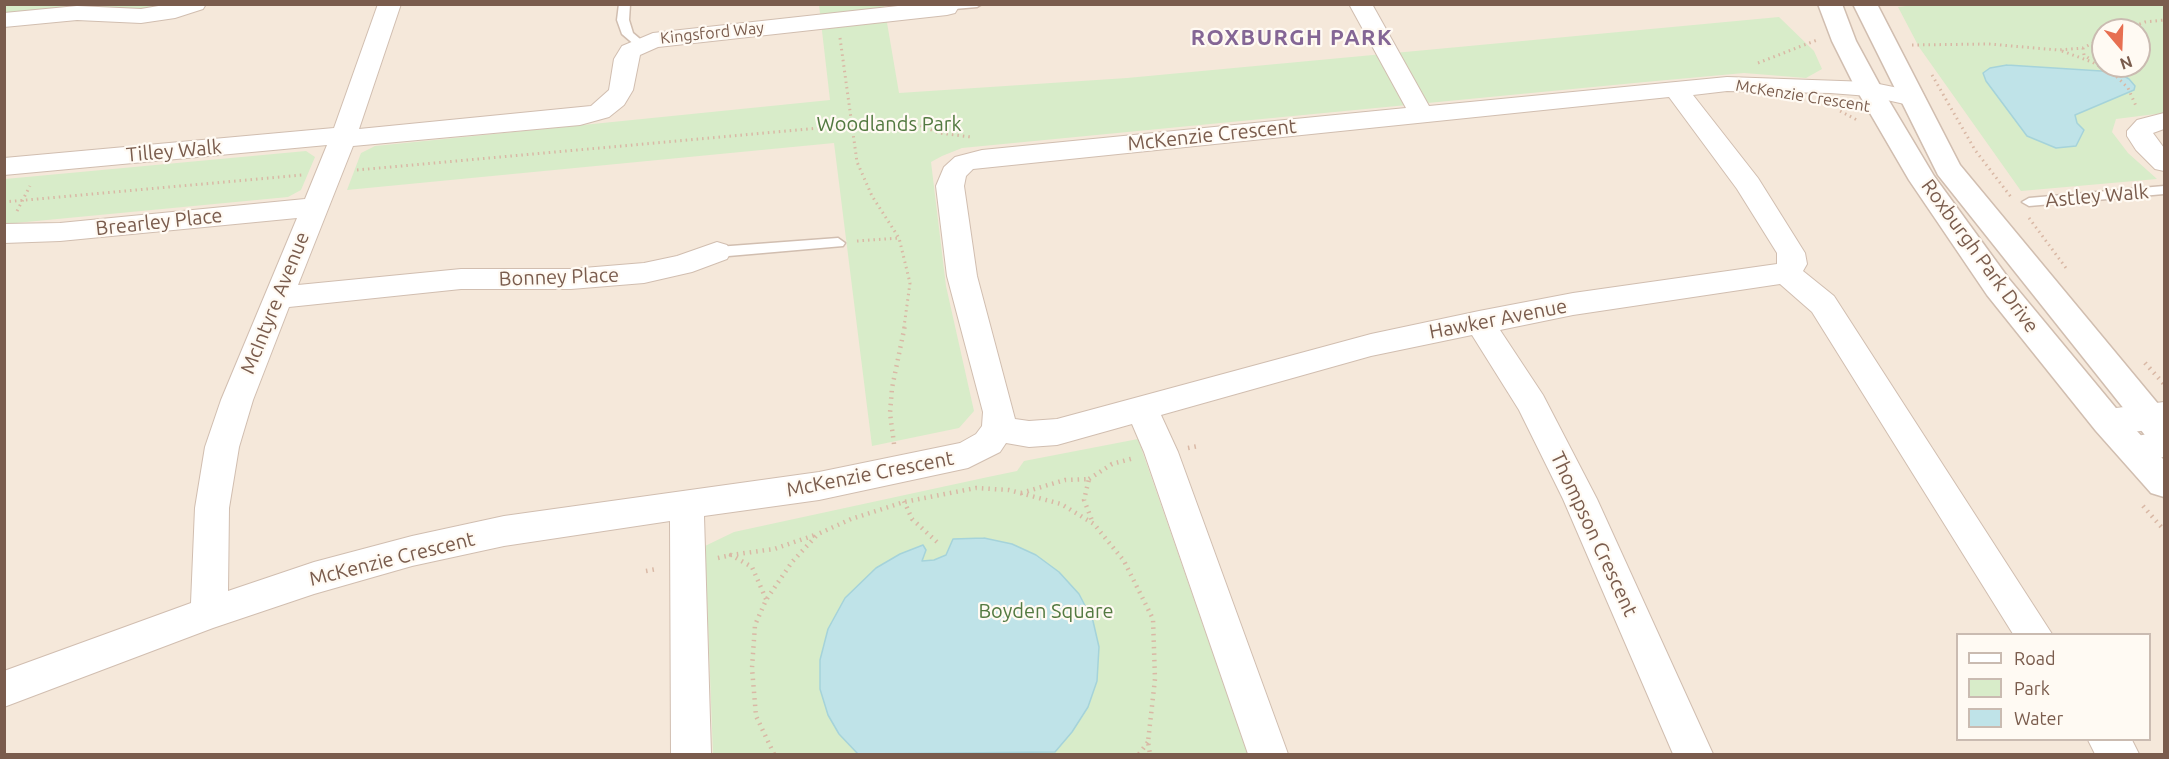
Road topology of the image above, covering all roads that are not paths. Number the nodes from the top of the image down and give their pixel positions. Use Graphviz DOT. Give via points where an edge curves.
graph roads {
  1 [pos="195,4"];
  2 [pos="390,4"];
  3 [pos="625,4"];
  4 [pos="977,4"];
  5 [pos="1360,4"];
  6 [pos="1830,4"];
  7 [pos="1865,4"];
  8 [pos="947,8"];
  9 [pos="4,20"];
  10 [pos="640,44"];
  11 [pos="1676,90"];
  12 [pos="1875,98"];
  13 [pos="1914,104"];
  14 [pos="1422,115"];
  15 [pos="2164,121"];
  16 [pos="343,137"];
  17 [pos="2164,163"];
  18 [pos="4,167"];
  19 [pos="2164,190"];
  20 [pos="2029,202"];
  21 [pos="314,207"];
  22 [pos="10,225"];
  23 [pos="838,243"];
  24 [pos="717,252"];
  25 [pos="1786,273"];
  26 [pos="277,298"];
  27 [pos="1479,322"];
  28 [pos="1142,409"];
  29 [pos="2108,422"];
  30 [pos="2159,422"];
  31 [pos="998,429"];
  32 [pos="2149,446"];
  33 [pos="2164,483"];
  34 [pos="687,506"];
  35 [pos="209,613"];
  36 [pos="2031,633"];
  37 [pos="4,689"];
  38 [pos="2109,741"];
  39 [pos="691,754"];
  40 [pos="1268,754"];
  41 [pos="1693,754"];
  42 [pos="2119,754"];
  1 -- 9 [label="street" via="141,16 77,13"];
  2 -- 16 [label="street, McIntyre Avenue"];
  3 -- 10 [label="lane" via="623,20 628,34"];
  4 -- 8 [label="lane"];
  5 -- 14 [label="street"];
  6 -- 12 [label="street, Roxburgh Park Drive" via="1844,41"];
  7 -- 13 [label="street, Roxburgh Park Drive"];
  8 -- 10 [label="street, Kingsford Way" via="668,37"];
  10 -- 16 [label="street, Kingsford Way" via="626,59 621,90 600,112 580,117"];
  11 -- 12 [label="street, McKenzie Crescent" via="1727,84"];
  11 -- 14 [label="street, McKenzie Crescent"];
  11 -- 25 [label="street" via="1748,184 1791,253 1793,264"];
  12 -- 13 [label="street, McKenzie Crescent"];
  12 -- 29 [label="street, Roxburgh Park Drive" via="1923,180 1998,287"];
  13 -- 30 [label="street, Roxburgh Park Drive" via="1948,169"];
  14 -- 31 [label="street, McKenzie Crescent" via="982,158 964,163 954,173 950,186 962,276 999,412"];
  15 -- 17 [label="street" via="2140,131 2145,144"];
  16 -- 18 [label="street, Tilley Walk"];
  16 -- 21 [label="street, McIntyre Avenue"];
  19 -- 20 [label="lane, Astley Walk"];
  21 -- 22 [label="street, Brearley Place" via="60,232"];
  21 -- 26 [label="street, McIntyre Avenue"];
  23 -- 24 [label="lane, Bonney Place"];
  24 -- 26 [label="street, Bonney Place" via="644,273 571,279 461,279"];
  25 -- 27 [label="street, Hawker Avenue"];
  25 -- 36 [label="street" via="1823,304"];
  26 -- 35 [label="street, McIntyre Avenue" via="222,447 212,508"];
  27 -- 28 [label="street, Hawker Avenue" via="1360,347"];
  27 -- 41 [label="street, Thompson Crescent" via="1532,405 1580,499"];
  28 -- 31 [label="street, Hawker Avenue" via="1057,432 1029,434"];
  28 -- 40 [label="street" via="1161,452"];
  29 -- 30 [label="street"];
  29 -- 32 [label="street, Roxburgh Park Drive"];
  31 -- 34 [label="street, McKenzie Crescent" via="988,443 969,455 900,471"];
  32 -- 33 [label="street, Roxburgh Park Drive"];
  34 -- 35 [label="street, McKenzie Crescent" via="527,528 412,551"];
  34 -- 39 [label="street"];
  35 -- 37 [label="street, McKenzie Crescent"];
  38 -- 42 [label="street"];
}
